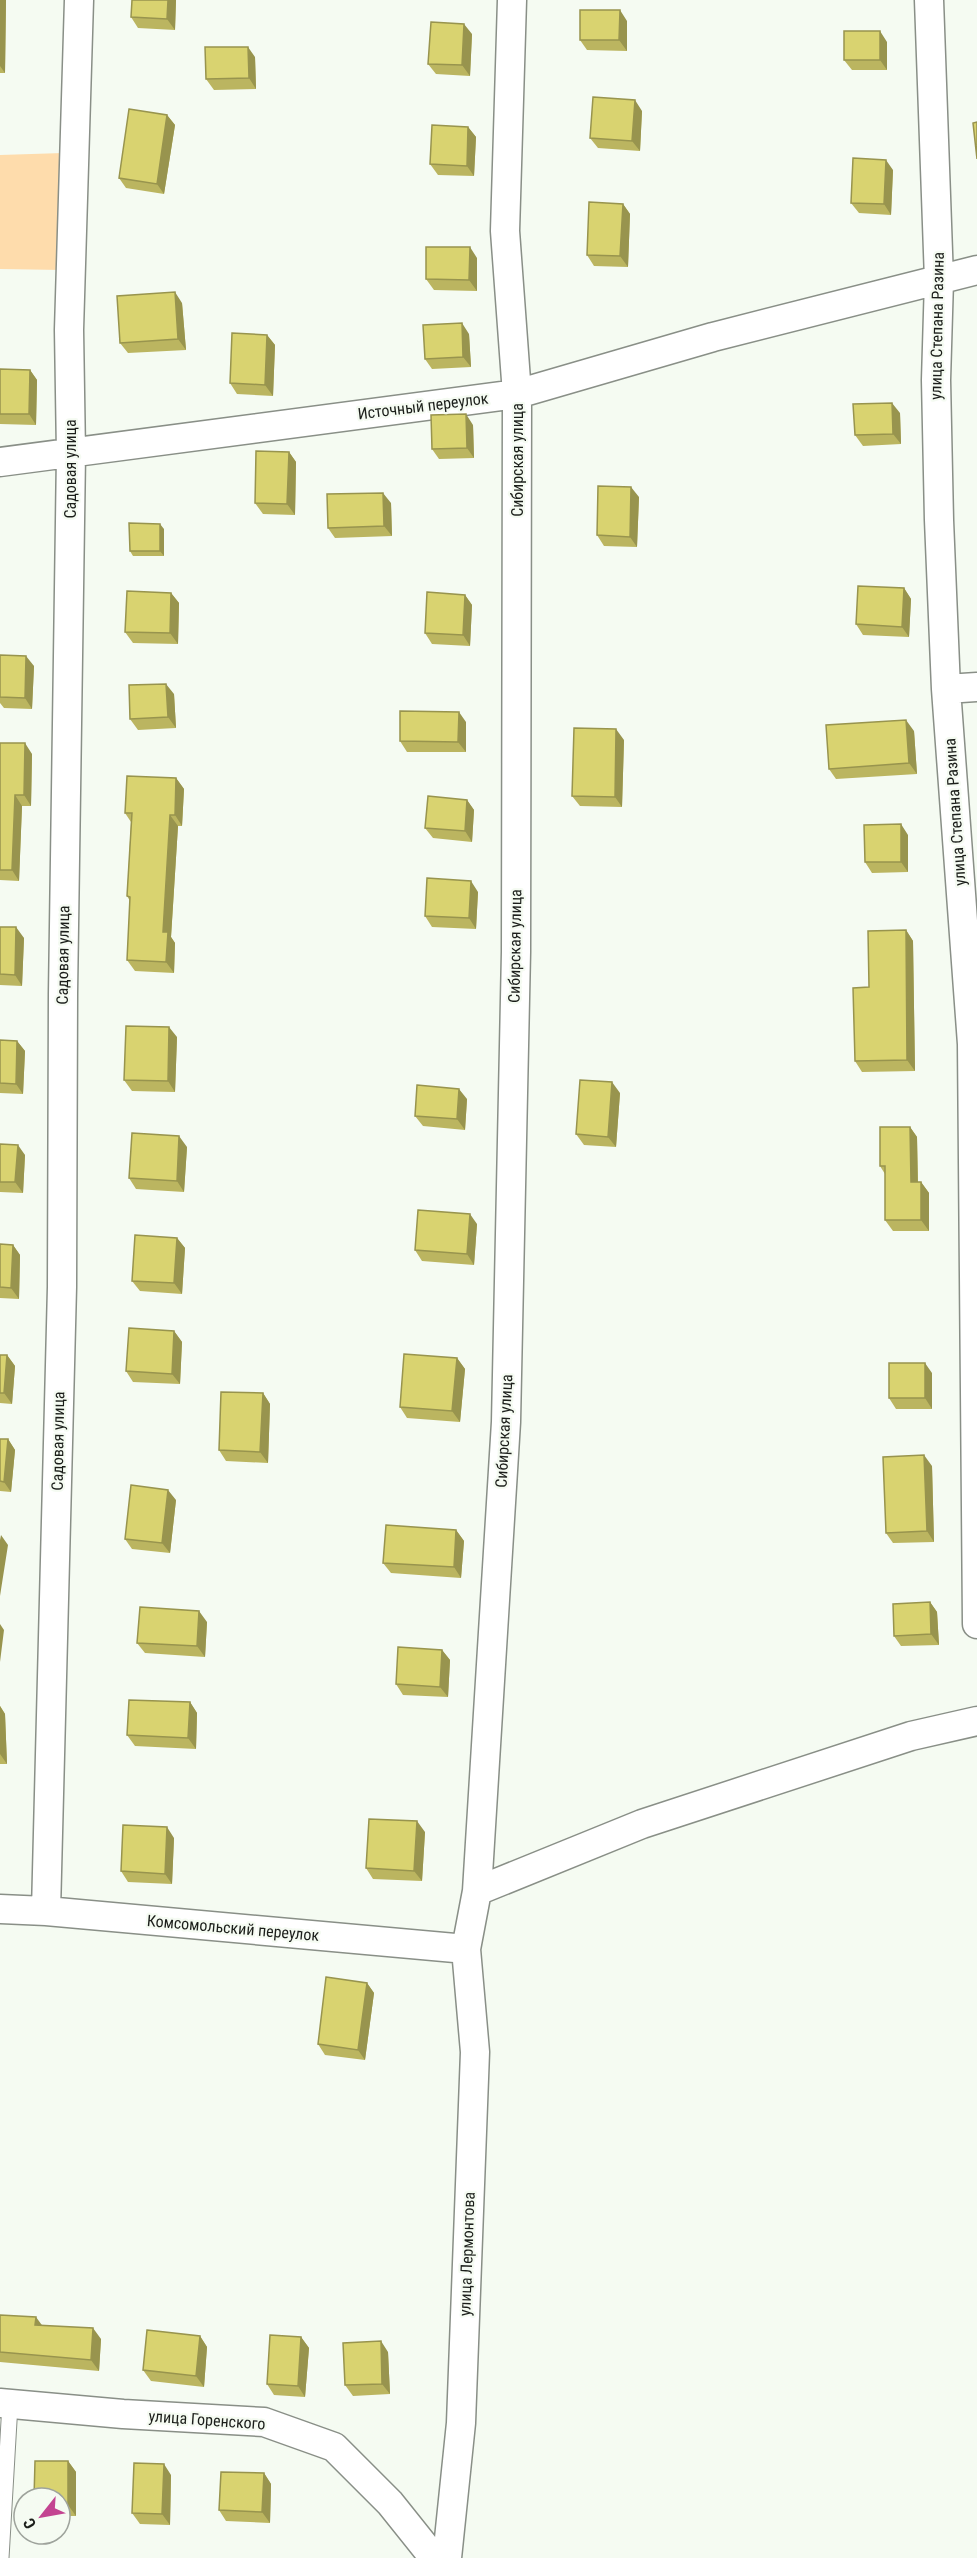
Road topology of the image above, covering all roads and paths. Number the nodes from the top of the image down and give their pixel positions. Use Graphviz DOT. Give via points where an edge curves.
graph roads {
  1 [pos="80,0"];
  2 [pos="512,0"];
  3 [pos="928,0"];
  4 [pos="977,270"];
  5 [pos="939,280"];
  6 [pos="517,394"];
  7 [pos="71,454"];
  8 [pos="0,462"];
  9 [pos="977,687"];
  10 [pos="946,689"];
  11 [pos="975,1044"];
  12 [pos="976,1396"];
  13 [pos="977,1624"];
  14 [pos="977,1721"];
  15 [pos="477,1891"];
  16 [pos="0,1909"];
  17 [pos="46,1911"];
  18 [pos="466,1949"];
  19 [pos="5,2404"];
  20 [pos="1,2558"];
  21 [pos="434,2558"];
  22 [pos="447,2558"];
  1 -- 7 [label="street, Садовая улица" via="69,330"];
  2 -- 6 [label="street, Сибирская улица" via="505,231"];
  3 -- 5 [label="street, улица Степана Разина"];
  4 -- 5 [label="street, Источный переулок"];
  5 -- 6 [label="street, Источный переулок" via="713,337"];
  5 -- 10 [label="street, улица Степана Разина" via="936,380"];
  6 -- 7 [label="street, Источный переулок"];
  6 -- 15 [label="street, Сибирская улица" via="516,952 506,1422"];
  7 -- 8 [label="street, Источный переулок"];
  7 -- 17 [label="street, Садовая улица" via="62,1287"];
  9 -- 10 [label="street"];
  10 -- 11 [label="street, улица Степана Разина"];
  11 -- 12 [label="street, улица Степана Разина"];
  12 -- 13 [label="street, улица Степана Разина"];
  14 -- 15 [label="street" via="910,1736 642,1824"];
  15 -- 18 [label="street, Сибирская улица"];
  16 -- 17 [label="street, Комсомольский переулок"];
  17 -- 18 [label="street, Комсомольский переулок"];
  18 -- 22 [label="street, улица Лермонтова" via="475,2052 461,2423"];
  19 -- 20 [label="lane"];
  19 -- 21 [label="street, улица Горенского" via="264,2422 334,2447 390,2503"];
}
